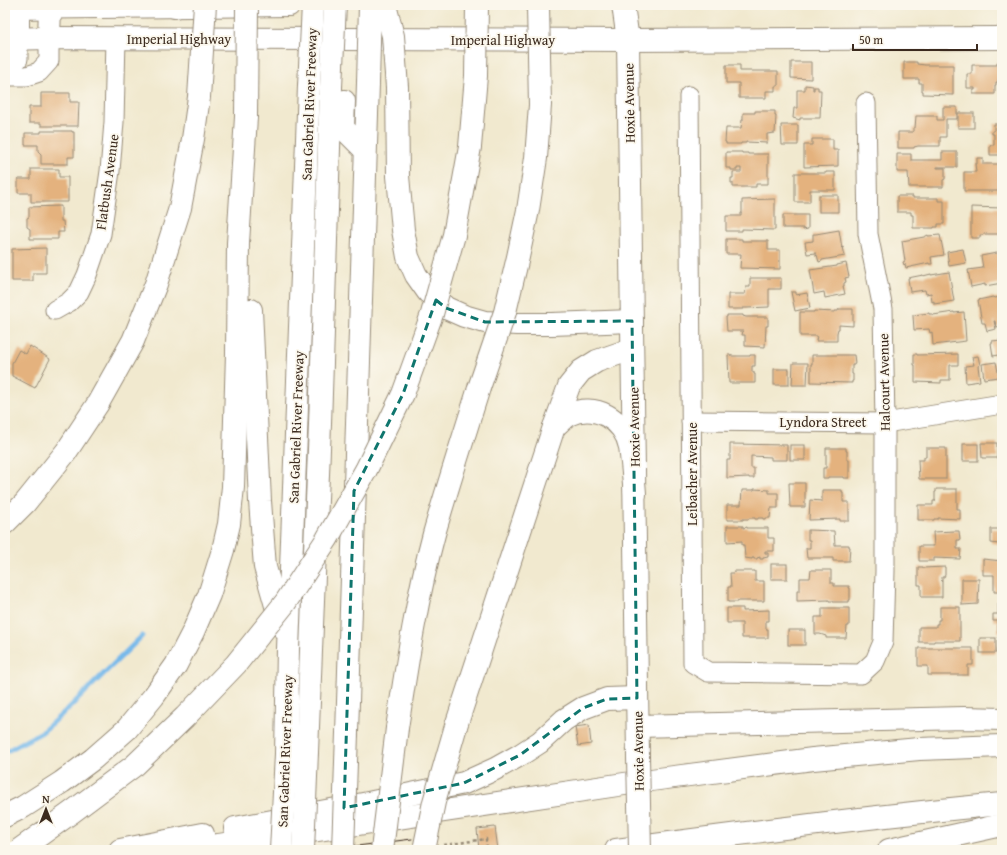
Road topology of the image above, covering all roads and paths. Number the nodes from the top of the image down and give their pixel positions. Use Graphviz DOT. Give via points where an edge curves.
graph roads {
  1 [pos="205,5"];
  2 [pos="247,5"];
  3 [pos="289,5"];
  4 [pos="313,5"];
  5 [pos="335,5"];
  6 [pos="347,5"];
  7 [pos="370,5"];
  8 [pos="385,5"];
  9 [pos="476,5"];
  10 [pos="538,5"];
  11 [pos="623,5"];
  12 [pos="50,6"];
  13 [pos="172,6"];
  14 [pos="14,7"];
  15 [pos="49,38"];
  16 [pos="1002,38"];
  17 [pos="12,39"];
  18 [pos="116,39"];
  19 [pos="628,40"];
  20 [pos="5,65"];
  21 [pos="5,75"];
  22 [pos="338,85"];
  23 [pos="689,96"];
  24 [pos="866,104"];
  25 [pos="246,117"];
  26 [pos="365,150"];
  27 [pos="55,310"];
  28 [pos="632,321"];
  29 [pos="632,349"];
  30 [pos="1002,404"];
  31 [pos="691,421"];
  32 [pos="885,423"];
  33 [pos="554,427"];
  34 [pos="634,494"];
  35 [pos="5,523"];
  36 [pos="288,649"];
  37 [pos="875,661"];
  38 [pos="638,698"];
  39 [pos="1002,720"];
  40 [pos="638,726"];
  41 [pos="1002,746"];
  42 [pos="296,753"];
  43 [pos="1002,804"];
  44 [pos="5,816"];
  45 [pos="1002,825"];
  46 [pos="433,848"];
  47 [pos="19,850"];
  48 [pos="120,850"];
  49 [pos="185,850"];
  50 [pos="281,850"];
  51 [pos="303,850"];
  52 [pos="343,850"];
  53 [pos="382,850"];
  54 [pos="488,850"];
  55 [pos="616,850"];
  56 [pos="640,850"];
  57 [pos="889,850"];
  1 -- 35 [label="main road, bridge" via="199,97 193,139 180,208 156,284 132,341 97,405 66,452 25,503"];
  2 -- 25 [label="main road, bridge"];
  3 -- 13 [label="main road"];
  4 -- 36 [label="main road, San Gabriel River Freeway, bridge"];
  5 -- 22 [label="main road, bridge"];
  6 -- 22 [label="main road"];
  7 -- 26 [label="main road, bridge"];
  8 -- 28 [label="main road, bridge" via="393,36 397,87 398,176 403,230 408,257 428,292 446,308 485,322 552,324"];
  9 -- 47 [label="main road, bridge" via="476,76 470,147 454,235 432,314 403,394 366,470 327,539 285,603 236,664 135,765"];
  10 -- 53 [label="main road, bridge" via="540,105 536,158 528,210 505,312 434,534 420,593 397,728"];
  11 -- 19 [label="main road, Hoxie Avenue"];
  12 -- 13 [label="main road"];
  12 -- 14 [label="main road"];
  12 -- 15 [label="main road"];
  14 -- 17 [label="main road"];
  15 -- 17 [label="main road, Imperial Highway"];
  15 -- 18 [label="main road, Imperial Highway"];
  15 -- 21 [label="street" via="49,61 40,72 27,76"];
  16 -- 19 [label="main road, Imperial Highway"];
  17 -- 20 [label="street" via="18,59"];
  18 -- 19 [label="main road, Imperial Highway"];
  18 -- 27 [label="street, Flatbush Avenue" via="114,129 100,234 79,292"];
  19 -- 28 [label="main road, Hoxie Avenue"];
  22 -- 26 [label="main road" via="343,128"];
  22 -- 42 [label="main road" via="320,424"];
  23 -- 31 [label="street, Leibacher Avenue"];
  24 -- 32 [label="street, Halcourt Avenue" via="868,234 883,309"];
  25 -- 36 [label="main road" via="248,242 265,567"];
  25 -- 44 [label="main road" via="238,242 233,487 223,550 209,595 176,665 127,729 62,782"];
  26 -- 52 [label="main road, bridge"];
  28 -- 29 [label="main road, Hoxie Avenue"];
  29 -- 33 [label="main road" via="597,361 581,371 569,386"];
  29 -- 34 [label="main road, Hoxie Avenue"];
  30 -- 32 [label="street, Lyndora Street"];
  31 -- 32 [label="street, Lyndora Street"];
  31 -- 37 [label="street, Leibacher Avenue" via="693,663 708,672 861,674"];
  32 -- 37 [label="street, Halcourt Avenue" via="883,642"];
  33 -- 34 [label="main road" via="568,416 581,411 595,411 616,421 624,431 630,447"];
  33 -- 46 [label="main road, bridge" via="456,726 434,802"];
  34 -- 38 [label="main road, Hoxie Avenue"];
  36 -- 42 [label="main road, San Gabriel River Freeway"];
  38 -- 40 [label="main road, Hoxie Avenue"];
  38 -- 48 [label="main road" via="607,699 583,708 520,755 464,783"];
  39 -- 40 [label="main road" via="964,718"];
  40 -- 56 [label="main road, Hoxie Avenue, bridge"];
  41 -- 49 [label="main road" via="919,749 813,759 650,780"];
  42 -- 50 [label="main road, San Gabriel River Freeway, bridge"];
  42 -- 51 [label="main road, bridge"];
  43 -- 55 [label="main road" via="817,824"];
  45 -- 57 [label="main road"];
  46 -- 54 [label="path" via="486,839"];
}
